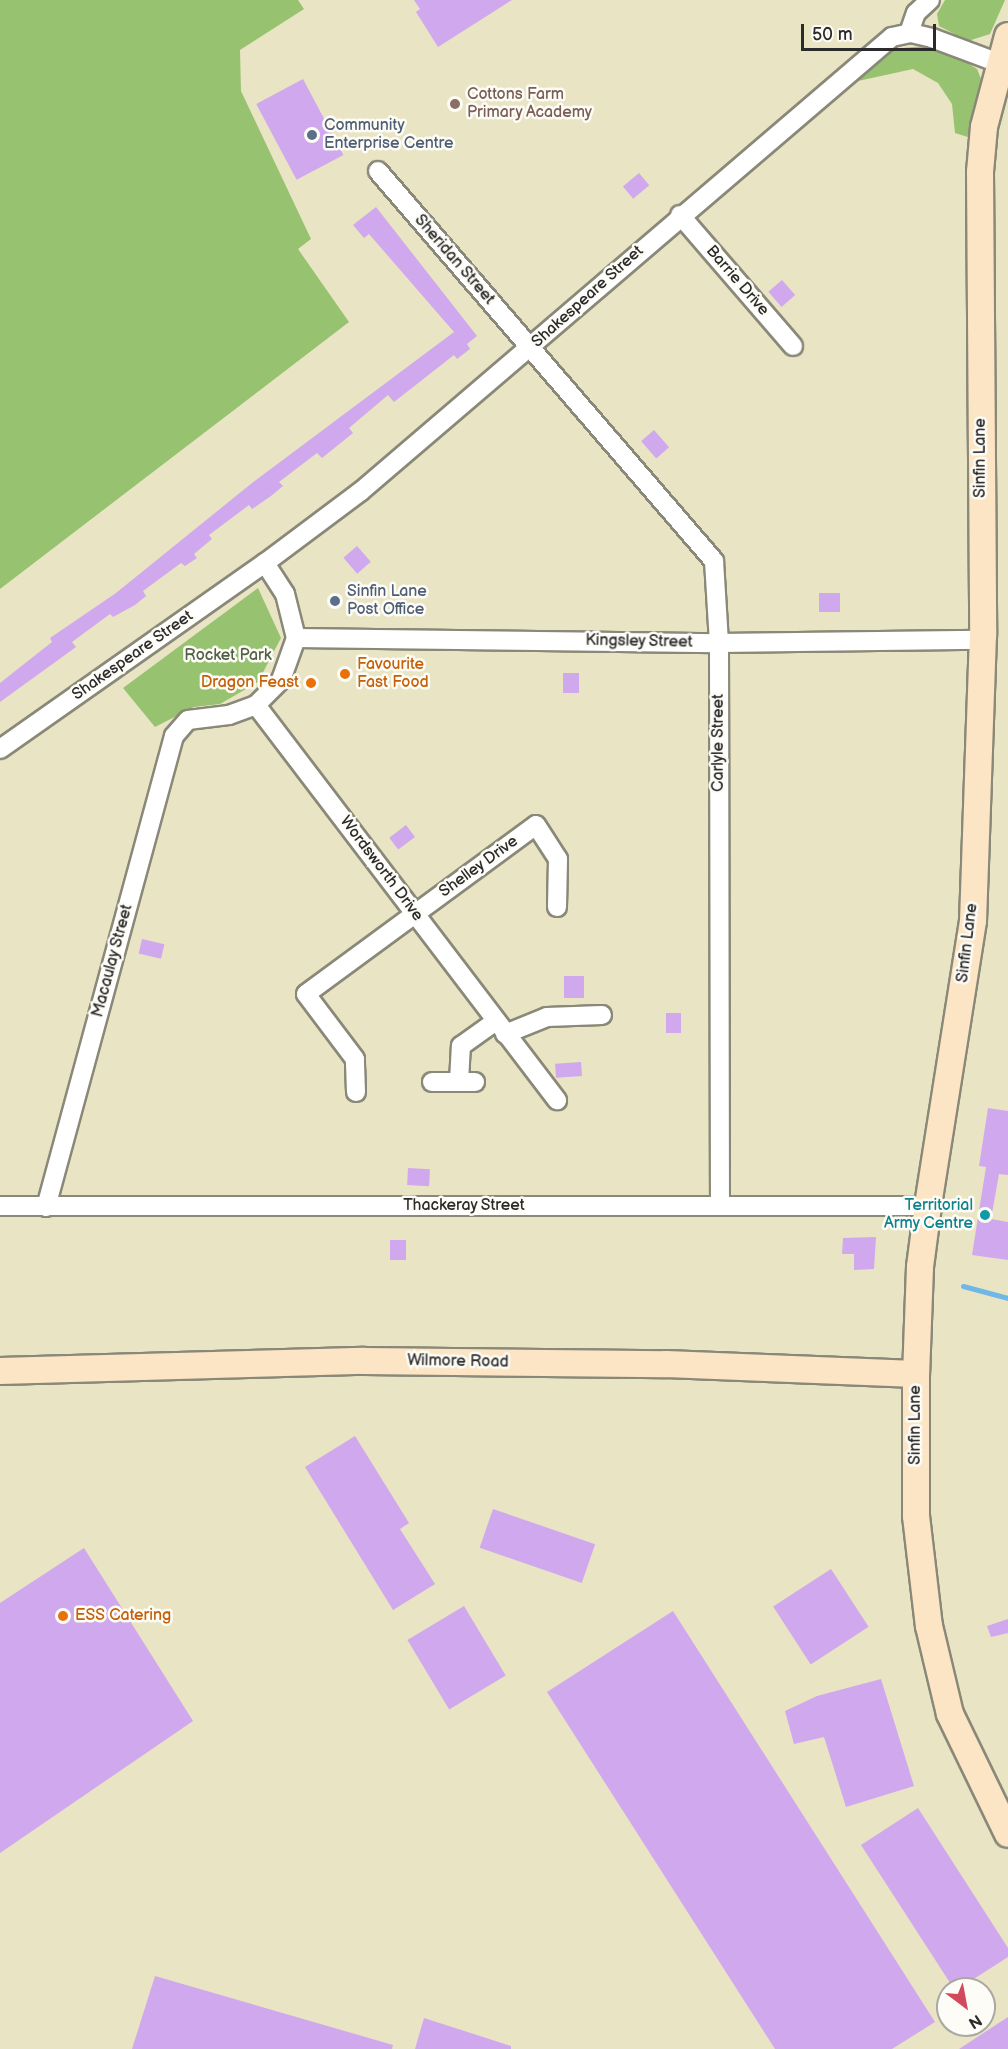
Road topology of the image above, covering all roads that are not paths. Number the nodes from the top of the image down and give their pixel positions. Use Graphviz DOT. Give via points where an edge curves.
graph roads {
  1 [pos="930,0"];
  2 [pos="909,33"];
  3 [pos="1008,36"];
  4 [pos="999,63"];
  5 [pos="378,171"];
  6 [pos="680,215"];
  7 [pos="793,346"];
  8 [pos="530,349"];
  9 [pos="265,563"];
  10 [pos="296,638"];
  11 [pos="982,640"];
  12 [pos="719,643"];
  13 [pos="256,705"];
  14 [pos="0,749"];
  15 [pos="557,907"];
  16 [pos="415,914"];
  17 [pos="602,1015"];
  18 [pos="501,1027"];
  19 [pos="432,1082"];
  20 [pos="356,1092"];
  21 [pos="556,1100"];
  22 [pos="0,1206"];
  23 [pos="720,1206"];
  24 [pos="928,1206"];
  25 [pos="46,1207"];
  26 [pos="0,1371"];
  27 [pos="916,1374"];
  28 [pos="1008,1834"];
  1 -- 2 [label="street" via="916,13"];
  2 -- 4 [label="street"];
  2 -- 6 [label="street, Shakespeare Street" via="892,37"];
  3 -- 4 [label="street, Sinfin Lane"];
  4 -- 11 [label="street, Sinfin Lane" via="984,128 980,172"];
  5 -- 8 [label="street, Sheridan Street"];
  6 -- 7 [label="street, Barrie Drive"];
  6 -- 8 [label="street, Shakespeare Street"];
  8 -- 9 [label="street, Shakespeare Street" via="360,492"];
  8 -- 12 [label="street, Carlyle Street" via="714,561"];
  9 -- 10 [label="street" via="285,594"];
  9 -- 14 [label="street, Shakespeare Street"];
  10 -- 12 [label="street, Kingsley Street"];
  10 -- 13 [label="street" via="281,680"];
  11 -- 12 [label="street, Kingsley Street"];
  11 -- 24 [label="street, Sinfin Lane" via="973,921"];
  12 -- 23 [label="street, Carlyle Street"];
  13 -- 16 [label="street, Wordsworth Drive"];
  13 -- 25 [label="street, Macaulay Street" via="229,715 188,720 174,736"];
  15 -- 16 [label="street, Shelley Drive" via="558,859 536,825"];
  16 -- 18 [label="street, Wordsworth Drive"];
  16 -- 20 [label="street, Shelley Drive" via="306,994 355,1059"];
  17 -- 18 [label="street" via="547,1017"];
  18 -- 19 [label="street" via="461,1046 467,1082"];
  18 -- 21 [label="street, Wordsworth Drive"];
  22 -- 25 [label="street, Thackeray Street"];
  23 -- 24 [label="street, Thackeray Street"];
  23 -- 25 [label="street, Thackeray Street"];
  24 -- 27 [label="street, Sinfin Lane" via="920,1267"];
  26 -- 27 [label="street, Wilmore Road" via="364,1361 666,1364"];
  27 -- 28 [label="street, Sinfin Lane" via="916,1515 933,1646 951,1714"];
}
